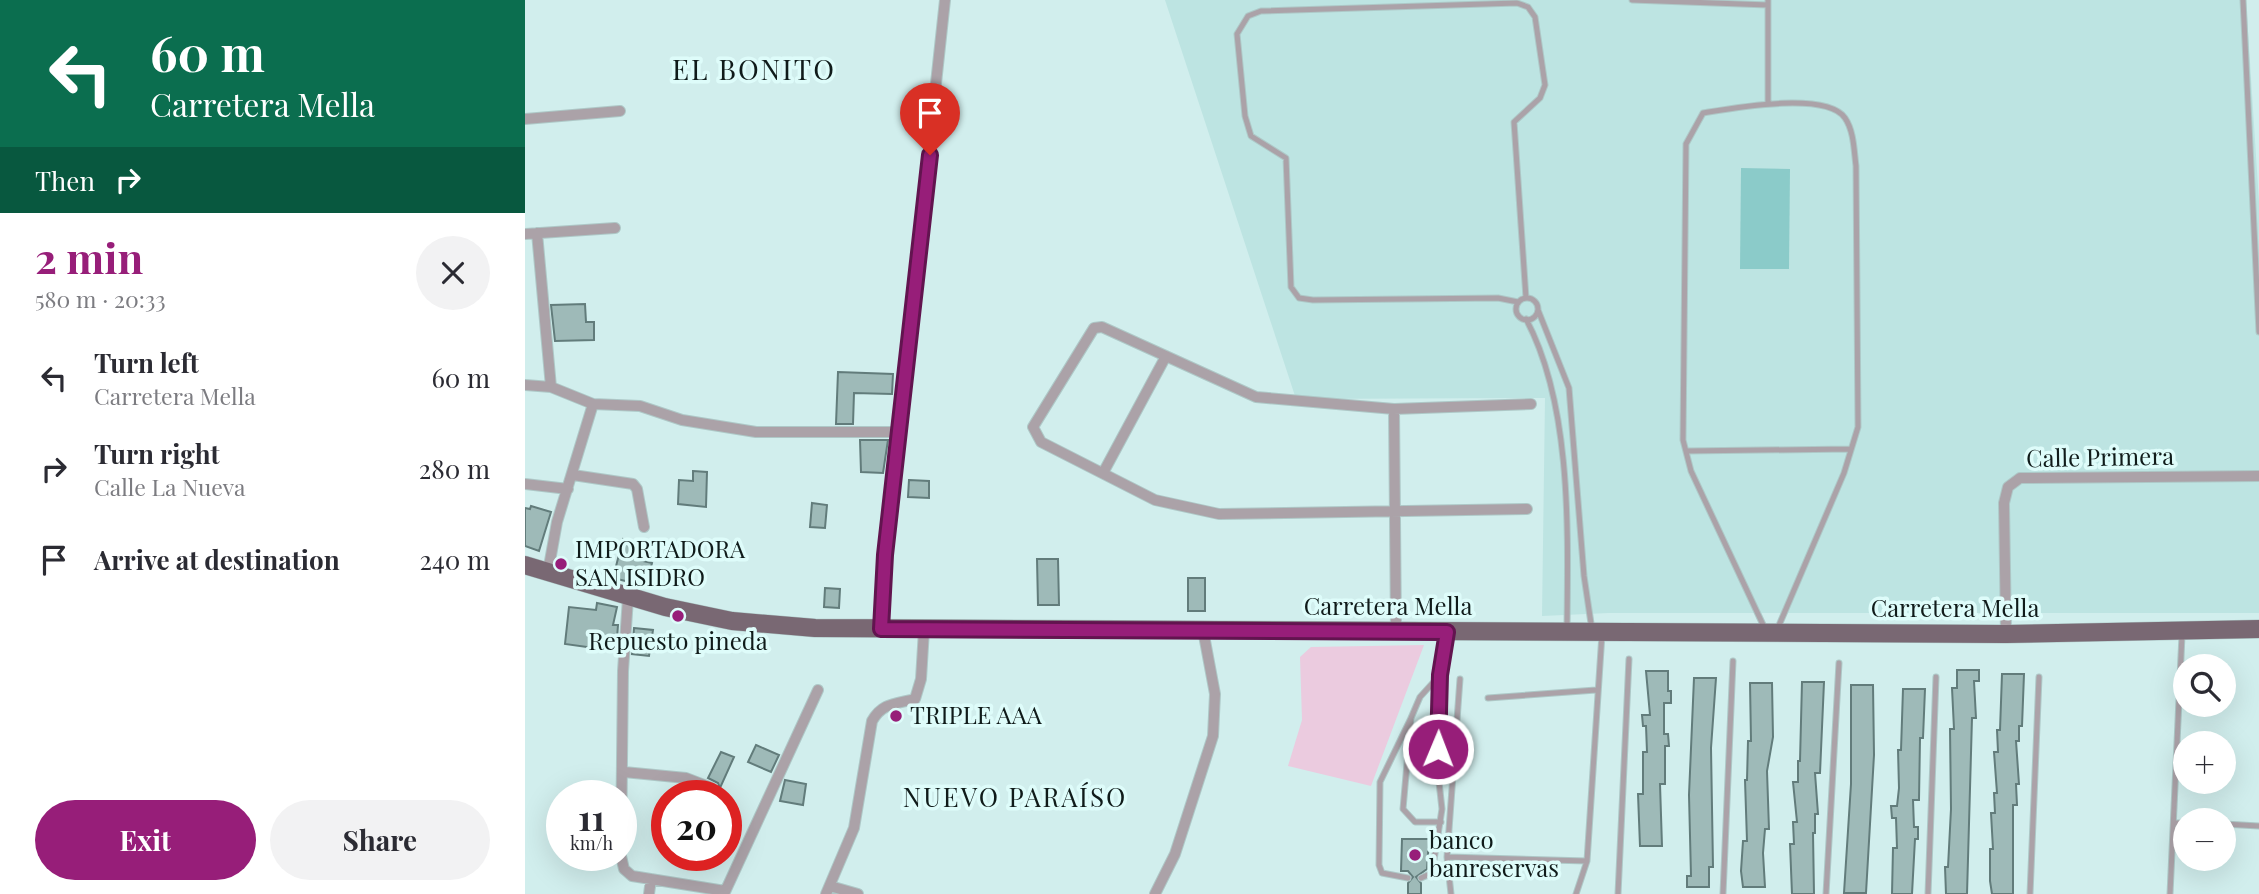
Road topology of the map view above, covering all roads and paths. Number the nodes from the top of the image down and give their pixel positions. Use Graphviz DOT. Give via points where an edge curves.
graph roads {
  1 [pos="945,0"];
  2 [pos="1632,0"];
  3 [pos="2243,0"];
  4 [pos="1768,2"];
  5 [pos="1768,104"];
  6 [pos="620,111"];
  7 [pos="525,119"];
  8 [pos="615,228"];
  9 [pos="531,234"];
  10 [pos="1526,298"];
  11 [pos="1518,302"];
  12 [pos="1538,310"];
  13 [pos="1525,319"];
  14 [pos="2259,332"];
  15 [pos="1166,356"];
  16 [pos="525,384"];
  17 [pos="551,387"];
  18 [pos="593,404"];
  19 [pos="1531,404"];
  20 [pos="1394,409"];
  21 [pos="900,432"];
  22 [pos="1850,449"];
  23 [pos="1686,451"];
  24 [pos="1103,473"];
  25 [pos="573,475"];
  26 [pos="2259,476"];
  27 [pos="525,484"];
  28 [pos="568,489"];
  29 [pos="1527,509"];
  30 [pos="1397,510"];
  31 [pos="644,527"];
  32 [pos="525,565"];
  33 [pos="548,572"];
  34 [pos="628,598"];
  35 [pos="881,629"];
  36 [pos="2259,629"];
  37 [pos="924,630"];
  38 [pos="1203,630"];
  39 [pos="1567,630"];
  40 [pos="1597,630"];
  41 [pos="1396,631"];
  42 [pos="2182,631"];
  43 [pos="1447,632"];
  44 [pos="1771,633"];
  45 [pos="2006,634"];
  46 [pos="1629,659"];
  47 [pos="1733,661"];
  48 [pos="1839,663"];
  49 [pos="1440,675"];
  50 [pos="1936,677"];
  51 [pos="2039,677"];
  52 [pos="1459,679"];
  53 [pos="818,690"];
  54 [pos="1596,690"];
  55 [pos="1487,698"];
  56 [pos="1411,718"];
  57 [pos="624,772"];
  58 [pos="624,780"];
  59 [pos="691,780"];
  60 [pos="2176,808"];
  61 [pos="1441,822"];
  62 [pos="2236,825"];
  63 [pos="2259,826"];
  64 [pos="2173,851"];
  65 [pos="1447,857"];
  66 [pos="1587,861"];
  67 [pos="626,871"];
  68 [pos="1408,878"];
  69 [pos="1421,878"];
  70 [pos="651,879"];
  71 [pos="828,890"];
  72 [pos="724,893"];
  73 [pos="649,894"];
  74 [pos="858,894"];
  75 [pos="1155,894"];
  76 [pos="1451,894"];
  77 [pos="1576,894"];
  78 [pos="1618,894"];
  79 [pos="1723,894"];
  80 [pos="1826,894"];
  81 [pos="1928,894"];
  82 [pos="2030,894"];
  83 [pos="2170,894"];
  1 -- 21 [label="street"];
  2 -- 4 [label="lane"];
  3 -- 14 [label="lane"];
  4 -- 5 [label="lane"];
  5 -- 22 [label="lane" via="1827,106 1844,116 1851,128 1856,166 1858,426"];
  5 -- 23 [label="lane" via="1703,113 1685,144"];
  6 -- 7 [label="street"];
  8 -- 9 [label="street"];
  9 -- 17 [label="street"];
  10 -- 11 [label="lane"];
  10 -- 11 [label="lane" via="1514,122 1541,98 1545,85 1535,17 1528,7 1443,3 1274,10 1248,16 1237,34 1245,117 1251,136 1286,158 1291,287 1299,298 1498,298"];
  10 -- 12 [label="lane" via="1534,300"];
  11 -- 13 [label="lane" via="1517,313"];
  12 -- 13 [label="lane"];
  12 -- 40 [label="lane" via="1569,388 1584,576"];
  13 -- 39 [label="lane" via="1555,399 1559,428"];
  15 -- 20 [label="street" via="1256,397"];
  15 -- 24 [label="street"];
  15 -- 24 [label="street" via="1102,327 1094,328 1033,427 1041,442"];
  16 -- 17 [label="street"];
  17 -- 18 [label="street"];
  18 -- 21 [label="street" via="640,406 682,420 757,432"];
  18 -- 25 [label="street"];
  19 -- 20 [label="street"];
  20 -- 30 [label="street"];
  21 -- 35 [label="street"];
  22 -- 23 [label="lane"];
  22 -- 44 [label="lane" via="1844,472"];
  23 -- 44 [label="lane" via="1691,471"];
  24 -- 30 [label="street" via="1155,500 1219,514"];
  25 -- 28 [label="street"];
  25 -- 31 [label="street" via="633,484 638,489"];
  26 -- 45 [label="street, Calle Primera" via="2020,478 2008,487 2004,503"];
  27 -- 28 [label="street"];
  28 -- 33 [label="street"];
  29 -- 30 [label="street"];
  30 -- 41 [label="street"];
  32 -- 33 [label="main road, Carretera Mella"];
  33 -- 34 [label="main road, Carretera Mella"];
  34 -- 35 [label="main road, Carretera Mella" via="732,621"];
  34 -- 57 [label="street"];
  35 -- 37 [label="main road, Carretera Mella"];
  36 -- 42 [label="main road, Carretera Mella"];
  37 -- 38 [label="main road, Carretera Mella"];
  37 -- 71 [label="street" via="915,699 878,709 872,721 861,800 848,848"];
  38 -- 41 [label="main road, Carretera Mella"];
  38 -- 75 [label="street" via="1215,694 1213,736 1175,854"];
  39 -- 40 [label="main road, Carretera Mella"];
  39 -- 43 [label="main road, Carretera Mella"];
  40 -- 44 [label="main road, Carretera Mella"];
  40 -- 54 [label="lane"];
  41 -- 43 [label="main road, Carretera Mella"];
  42 -- 45 [label="main road, Carretera Mella"];
  42 -- 60 [label="lane"];
  43 -- 49 [label="lane"];
  44 -- 45 [label="main road, Carretera Mella"];
  46 -- 78 [label="lane"];
  47 -- 79 [label="lane"];
  48 -- 80 [label="lane"];
  49 -- 56 [label="lane" via="1420,697"];
  49 -- 61 [label="lane"];
  50 -- 81 [label="lane"];
  51 -- 82 [label="lane"];
  52 -- 65 [label="lane"];
  53 -- 72 [label="street"];
  54 -- 55 [label="lane"];
  54 -- 66 [label="lane"];
  56 -- 61 [label="lane" via="1403,809 1415,822"];
  56 -- 68 [label="lane" via="1380,782 1379,865 1382,873"];
  57 -- 58 [label="street"];
  57 -- 59 [label="street"];
  61 -- 69 [label="lane" via="1432,873"];
  62 -- 63 [label="lane"];
  64 -- 83 [label="lane"];
  65 -- 66 [label="lane"];
  65 -- 76 [label="lane"];
  66 -- 77 [label="lane"];
  67 -- 70 [label="street"];
  70 -- 72 [label="street"];
  70 -- 73 [label="street"];
  71 -- 74 [label="street"];
}
